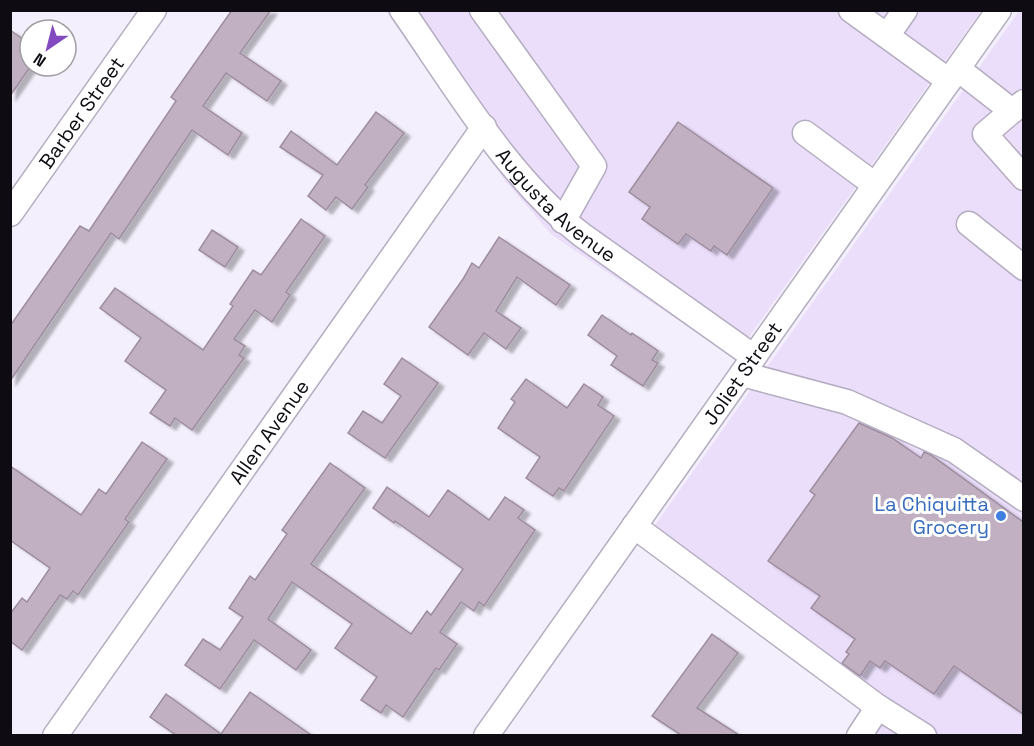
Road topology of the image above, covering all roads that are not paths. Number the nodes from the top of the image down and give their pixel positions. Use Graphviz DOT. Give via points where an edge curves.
graph roads {
  1 [pos="154,10"];
  2 [pos="402,10"];
  3 [pos="482,10"];
  4 [pos="851,10"];
  5 [pos="905,10"];
  6 [pos="999,10"];
  7 [pos="887,36"];
  8 [pos="953,75"];
  9 [pos="1018,106"];
  10 [pos="484,127"];
  11 [pos="805,133"];
  12 [pos="1023,178"];
  13 [pos="875,185"];
  14 [pos="10,214"];
  15 [pos="563,221"];
  16 [pos="969,224"];
  17 [pos="1023,268"];
  18 [pos="748,365"];
  19 [pos="1023,499"];
  20 [pos="634,526"];
  21 [pos="878,707"];
  22 [pos="55,735"];
  23 [pos="486,735"];
  24 [pos="859,735"];
  25 [pos="924,735"];
  1 -- 14 [label="street, Barber Street"];
  2 -- 10 [label="street, Augusta Avenue"];
  3 -- 15 [label="street" via="594,166"];
  4 -- 7 [label="street"];
  5 -- 7 [label="street"];
  6 -- 8 [label="street, Joliet Street"];
  7 -- 8 [label="street"];
  8 -- 9 [label="street"];
  8 -- 13 [label="street, Joliet Street"];
  9 -- 12 [label="street" via="985,134"];
  10 -- 15 [label="street, Augusta Avenue" via="528,186"];
  10 -- 22 [label="street, Allen Avenue"];
  11 -- 13 [label="street"];
  13 -- 18 [label="street, Joliet Street"];
  15 -- 18 [label="street, Augusta Avenue"];
  16 -- 17 [label="street"];
  18 -- 19 [label="street" via="847,402 954,450"];
  18 -- 20 [label="street, Joliet Street"];
  20 -- 21 [label="street"];
  20 -- 23 [label="street, Joliet Street"];
  21 -- 24 [label="street"];
  21 -- 25 [label="street"];
}
